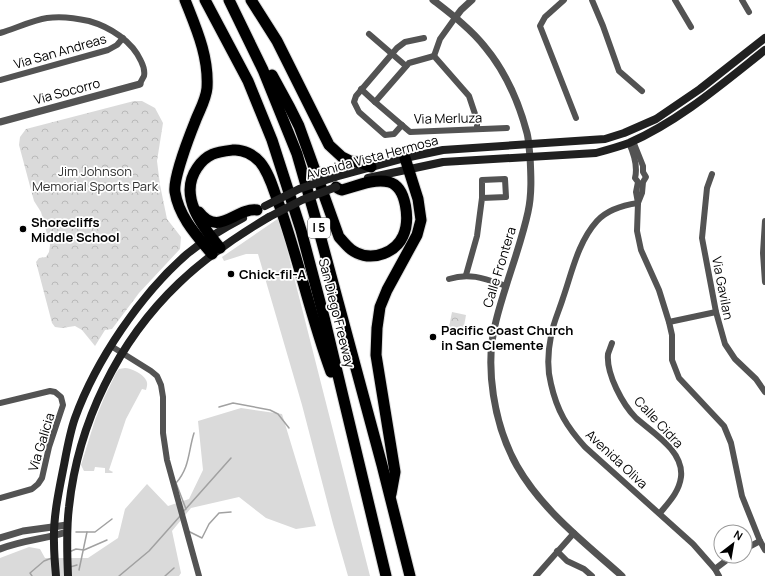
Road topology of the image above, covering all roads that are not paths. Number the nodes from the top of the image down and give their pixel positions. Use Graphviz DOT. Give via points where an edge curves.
graph roads {
  1 [pos="185,0"];
  2 [pos="205,0"];
  3 [pos="228,0"];
  4 [pos="251,0"];
  5 [pos="434,0"];
  6 [pos="472,0"];
  7 [pos="564,0"];
  8 [pos="592,0"];
  9 [pos="675,0"];
  10 [pos="742,0"];
  11 [pos="749,12"];
  12 [pos="455,18"];
  13 [pos="240,21"];
  14 [pos="691,27"];
  15 [pos="0,33"];
  16 [pos="369,34"];
  17 [pos="122,38"];
  18 [pos="424,38"];
  19 [pos="765,38"];
  20 [pos="765,50"];
  21 [pos="392,54"];
  22 [pos="434,56"];
  23 [pos="406,66"];
  24 [pos="0,80"];
  25 [pos="140,84"];
  26 [pos="362,89"];
  27 [pos="642,91"];
  28 [pos="375,102"];
  29 [pos="576,118"];
  30 [pos="0,122"];
  31 [pos="402,125"];
  32 [pos="507,128"];
  33 [pos="477,129"];
  34 [pos="631,142"];
  35 [pos="529,144"];
  36 [pos="530,157"];
  37 [pos="405,158"];
  38 [pos="371,167"];
  39 [pos="409,169"];
  40 [pos="644,172"];
  41 [pos="636,173"];
  42 [pos="712,174"];
  43 [pos="336,182"];
  44 [pos="640,182"];
  45 [pos="482,198"];
  46 [pos="638,203"];
  47 [pos="262,208"];
  48 [pos="194,209"];
  49 [pos="765,222"];
  50 [pos="207,240"];
  51 [pos="216,251"];
  52 [pos="466,275"];
  53 [pos="449,279"];
  54 [pos="765,282"];
  55 [pos="506,286"];
  56 [pos="716,312"];
  57 [pos="669,322"];
  58 [pos="612,343"];
  59 [pos="111,346"];
  60 [pos="123,353"];
  61 [pos="765,392"];
  62 [pos="0,404"];
  63 [pos="347,414"];
  64 [pos="0,498"];
  65 [pos="390,498"];
  66 [pos="660,514"];
  67 [pos="55,527"];
  68 [pos="67,533"];
  69 [pos="574,533"];
  70 [pos="0,538"];
  71 [pos="54,540"];
  72 [pos="760,541"];
  73 [pos="753,545"];
  74 [pos="0,549"];
  75 [pos="765,550"];
  76 [pos="557,552"];
  77 [pos="720,564"];
  78 [pos="714,568"];
  79 [pos="56,576"];
  80 [pos="68,576"];
  81 [pos="199,576"];
  82 [pos="386,576"];
  83 [pos="410,576"];
  84 [pos="536,576"];
  85 [pos="592,576"];
  86 [pos="622,576"];
  87 [pos="719,576"];
  1 -- 50 [label="highway" via="201,40 206,63 207,88 176,179 175,192 186,222"];
  2 -- 63 [label="highway, San Diego Freeway / I 5" via="248,81 272,140 301,230"];
  3 -- 13 [label="highway, San Diego Freeway / I 5"];
  4 -- 38 [label="highway" via="277,41 330,145 342,157"];
  5 -- 12 [label="street, Calle Frontera"];
  6 -- 12 [label="street"];
  7 -- 29 [label="street" via="545,17 540,26"];
  8 -- 27 [label="street" via="619,71"];
  9 -- 14 [label="street"];
  10 -- 11 [label="street"];
  12 -- 22 [label="street" via="440,39"];
  12 -- 35 [label="street, Calle Frontera" via="485,47 498,66 509,86"];
  13 -- 43 [label="highway" via="290,108 339,237 350,249 366,256 386,253 393,249 404,235 407,226 403,196 395,184 380,181 342,190 338,189"];
  13 -- 65 [label="highway, San Diego Freeway / I 5" via="297,154"];
  15 -- 17 [label="street" via="47,18 68,18 89,21"];
  16 -- 21 [label="street"];
  17 -- 24 [label="street, Via San Andreas" via="117,45 108,50"];
  17 -- 25 [label="street" via="138,54 143,66 144,75"];
  18 -- 21 [label="street" via="405,42"];
  19 -- 35 [label="main road, Avenida Vista Hermosa" via="700,89 656,119 605,139"];
  20 -- 34 [label="main road, Avenida Vista Hermosa" via="688,110"];
  21 -- 23 [label="street"];
  21 -- 26 [label="street"];
  22 -- 23 [label="street"];
  22 -- 33 [label="street" via="469,96"];
  23 -- 28 [label="street"];
  25 -- 30 [label="street, Via Socorro"];
  26 -- 28 [label="street, Via Merluza"];
  26 -- 31 [label="street" via="354,102 359,112 385,135 394,134"];
  28 -- 31 [label="street, Via Merluza"];
  31 -- 33 [label="street, Via Merluza" via="410,132"];
  32 -- 33 [label="street, Via Merluza"];
  34 -- 36 [label="main road, Avenida Vista Hermosa" via="596,153"];
  34 -- 40 [label="street"];
  34 -- 41 [label="street"];
  35 -- 36 [label="street, Calle Frontera"];
  35 -- 37 [label="main road, Avenida Vista Hermosa" via="443,150"];
  36 -- 39 [label="main road, Avenida Vista Hermosa" via="443,162"];
  36 -- 55 [label="street, Calle Frontera" via="531,188 528,210"];
  37 -- 38 [label="main road, Avenida Vista Hermosa"];
  37 -- 39 [label="highway"];
  38 -- 43 [label="main road, Avenida Vista Hermosa"];
  39 -- 43 [label="main road, Avenida Vista Hermosa"];
  39 -- 65 [label="highway" via="421,220 417,234 380,307 377,328 376,355 395,472"];
  40 -- 41 [label="street"];
  40 -- 44 [label="street" via="646,178"];
  41 -- 44 [label="street" via="635,178"];
  42 -- 56 [label="street, Via Gavilan" via="707,188 702,238"];
  43 -- 47 [label="main road, Avenida Vista Hermosa, bridge" via="299,189"];
  43 -- 51 [label="main road, Avenida Vista Hermosa, bridge" via="269,217"];
  44 -- 46 [label="street" via="642,193"];
  45 -- 45 [label="street" via="482,180 505,179 506,197"];
  45 -- 52 [label="street" via="477,236"];
  46 -- 57 [label="street" via="637,231 641,250 659,290"];
  46 -- 66 [label="street, Avenida Oliva" via="609,212 597,221 585,239 551,334 548,358 550,383 559,411 570,430 585,447"];
  47 -- 48 [label="highway" via="250,209 225,222 216,223 207,220"];
  47 -- 50 [label="main road, Avenida Vista Hermosa"];
  48 -- 50 [label="highway"];
  48 -- 63 [label="highway" via="189,192 192,175 203,160 216,152 237,150 250,154 260,163 270,179 285,222 308,304"];
  49 -- 54 [label="street" via="762,253"];
  50 -- 51 [label="highway"];
  50 -- 59 [label="main road, Avenida Vista Hermosa" via="188,253 163,278 139,306"];
  51 -- 60 [label="main road, Avenida Vista Hermosa" via="179,284 145,320"];
  52 -- 53 [label="street"];
  52 -- 55 [label="street"];
  55 -- 69 [label="street, Calle Frontera" via="492,342 492,393 502,429 517,465 532,488"];
  56 -- 57 [label="street"];
  56 -- 61 [label="street, Via Gavilan" via="725,344"];
  57 -- 72 [label="street" via="672,360 679,378 724,426 731,444 742,496"];
  58 -- 66 [label="street, Calle Cidra" via="608,354 610,372 619,394 635,416 669,447 678,460 681,476 676,494"];
  59 -- 60 [label="street"];
  59 -- 67 [label="main road, Avenida Vista Hermosa" via="75,418 66,451"];
  60 -- 68 [label="main road, Avenida Vista Hermosa" via="97,401 79,451"];
  60 -- 81 [label="street" via="157,376 161,385 162,433 167,460"];
  62 -- 64 [label="street, Via Galicia" via="43,392 55,392 61,397 63,404 42,478 38,484 32,489"];
  63 -- 82 [label="highway, San Diego Freeway / I 5"];
  65 -- 83 [label="highway, San Diego Freeway / I 5"];
  66 -- 78 [label="street, Avenida Oliva" via="693,544"];
  67 -- 68 [label="street"];
  67 -- 70 [label="street" via="23,531"];
  67 -- 71 [label="main road, Avenida Vista Hermosa"];
  68 -- 71 [label="street"];
  68 -- 80 [label="main road, Avenida Vista Hermosa"];
  69 -- 76 [label="street"];
  69 -- 86 [label="street, Calle Frontera"];
  71 -- 74 [label="street" via="20,542"];
  71 -- 79 [label="main road, Avenida Vista Hermosa"];
  72 -- 73 [label="street"];
  72 -- 75 [label="street"];
  76 -- 84 [label="street"];
  76 -- 85 [label="street"];
  77 -- 78 [label="street"];
  78 -- 87 [label="street, Avenida Oliva"];
}
